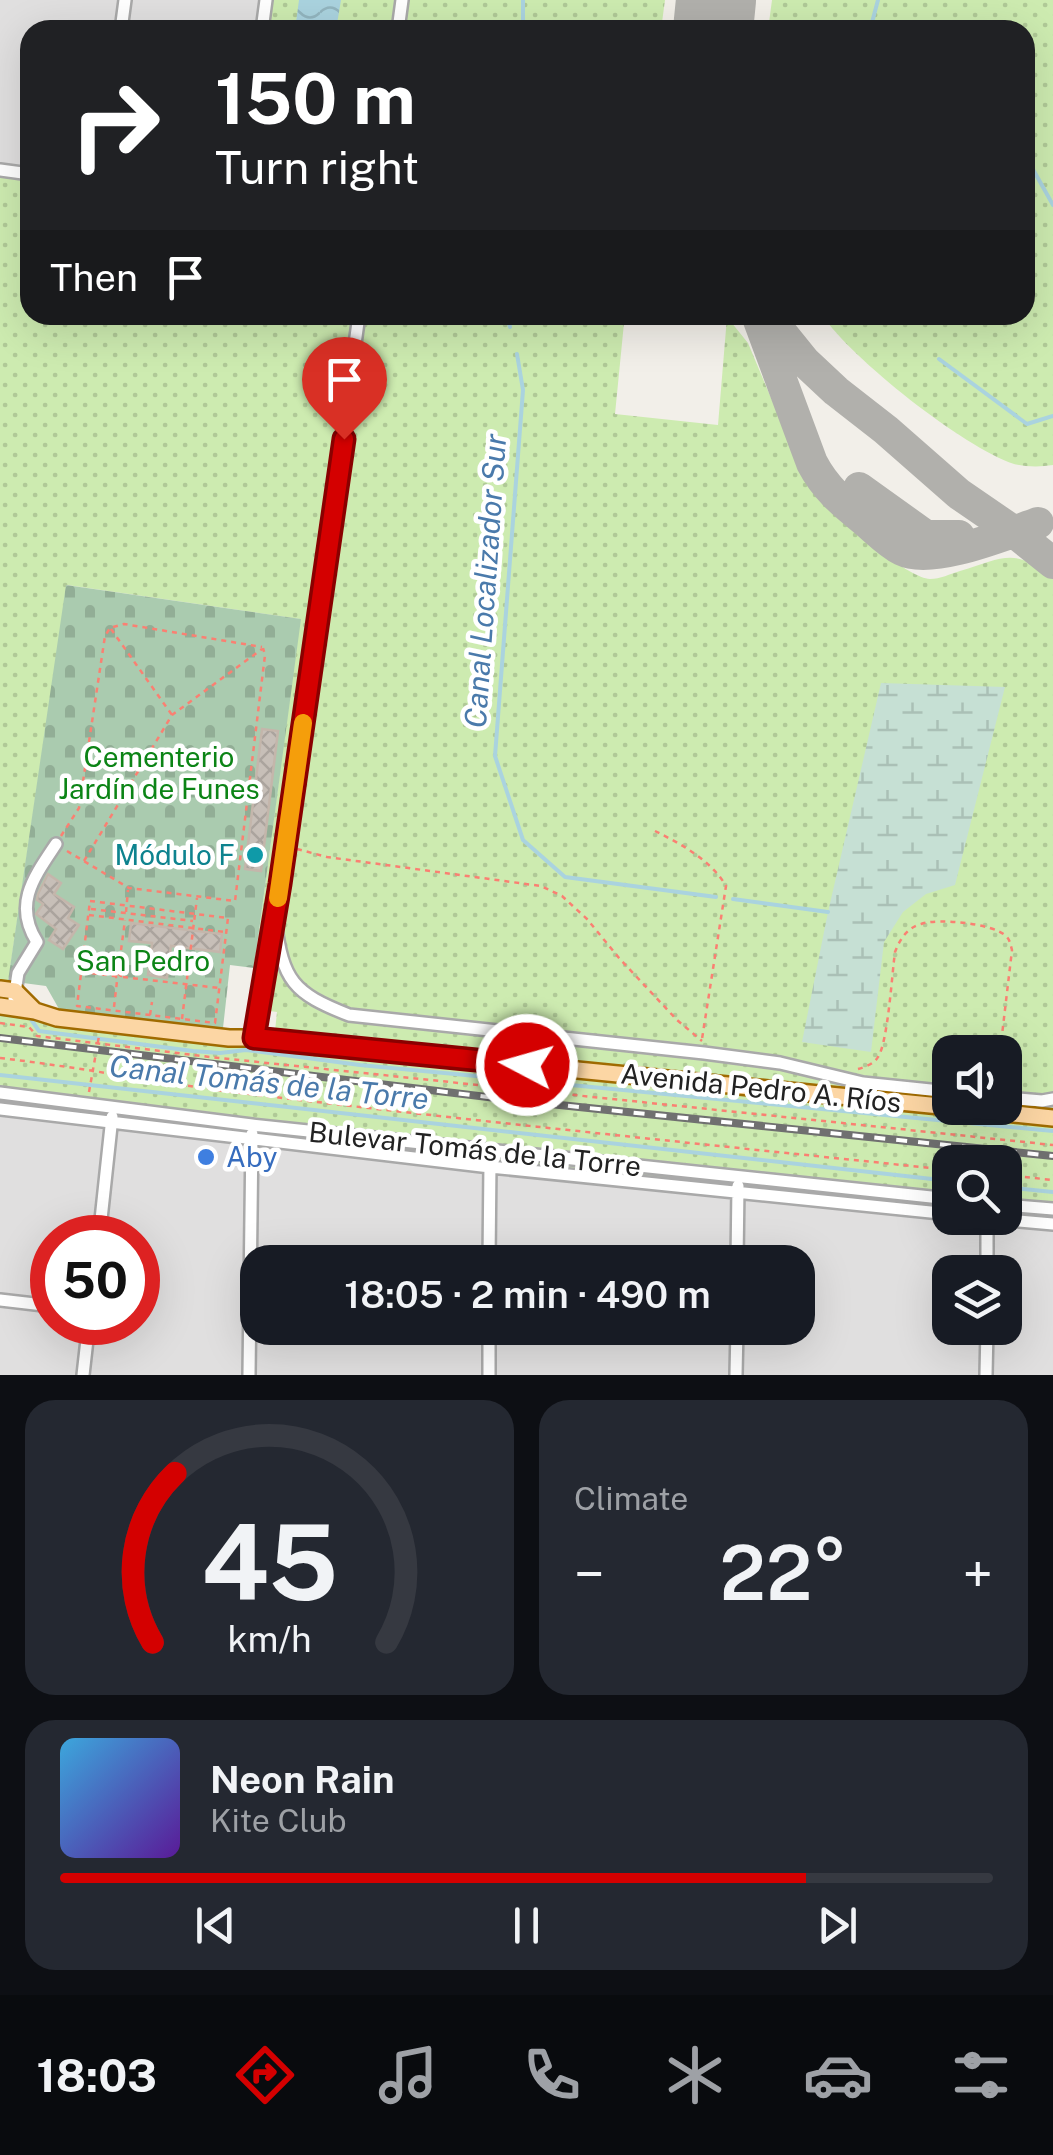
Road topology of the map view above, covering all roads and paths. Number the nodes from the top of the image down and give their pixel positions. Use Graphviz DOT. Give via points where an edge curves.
graph roads {
  1 [pos="359,325"];
  2 [pos="110,628"];
  3 [pos="264,648"];
  4 [pos="172,716"];
  5 [pos="655,830"];
  6 [pos="56,844"];
  7 [pos="286,846"];
  8 [pos="84,862"];
  9 [pos="129,888"];
  10 [pos="197,897"];
  11 [pos="126,906"];
  12 [pos="89,908"];
  13 [pos="126,912"];
  14 [pos="195,914"];
  15 [pos="88,915"];
  16 [pos="125,920"];
  17 [pos="194,921"];
  18 [pos="275,922"];
  19 [pos="194,928"];
  20 [pos="227,932"];
  21 [pos="81,972"];
  22 [pos="118,976"];
  23 [pos="186,984"];
  24 [pos="220,988"];
  25 [pos="7,998"];
  26 [pos="152,1002"];
  27 [pos="77,1006"];
  28 [pos="150,1015"];
  29 [pos="0,1023"];
  30 [pos="216,1023"];
  31 [pos="112,1024"];
  32 [pos="181,1032"];
  33 [pos="1002,1035"];
  34 [pos="99,1038"];
  35 [pos="254,1038"];
  36 [pos="98,1044"];
  37 [pos="702,1046"];
  38 [pos="0,1058"];
  39 [pos="94,1070"];
  40 [pos="852,1071"];
  41 [pos="90,1089"];
  42 [pos="932,1090"];
  43 [pos="0,1093"];
  44 [pos="1022,1099"];
  45 [pos="1053,1100"];
  46 [pos="932,1105"];
  47 [pos="113,1107"];
  48 [pos="0,1109"];
  49 [pos="1022,1115"];
  50 [pos="1053,1118"];
  51 [pos="112,1122"];
  52 [pos="252,1124"];
  53 [pos="252,1139"];
  54 [pos="1053,1145"];
  55 [pos="490,1151"];
  56 [pos="490,1167"];
  57 [pos="932,1168"];
  58 [pos="738,1177"];
  59 [pos="1022,1177"];
  60 [pos="1053,1180"];
  61 [pos="738,1192"];
  62 [pos="932,1197"];
  63 [pos="1022,1206"];
  64 [pos="1053,1209"];
  65 [pos="932,1212"];
  66 [pos="102,1215"];
  67 [pos="1022,1221"];
  68 [pos="1053,1224"];
  69 [pos="253,1245"];
  70 [pos="490,1245"];
  71 [pos="737,1245"];
  72 [pos="0,1300"];
  73 [pos="30,1303"];
  74 [pos="87,1345"];
  75 [pos="251,1345"];
  76 [pos="489,1345"];
  77 [pos="737,1345"];
  78 [pos="987,1345"];
  79 [pos="84,1375"];
  80 [pos="249,1375"];
  81 [pos="489,1375"];
  82 [pos="736,1375"];
  83 [pos="986,1375"];
  1 -- 7 [label="street"];
  2 -- 3 [label="path" via="124,624"];
  2 -- 4 [label="path"];
  2 -- 6 [label="path" via="79,808"];
  3 -- 4 [label="path"];
  3 -- 10 [label="path" via="234,901"];
  4 -- 8 [label="path"];
  5 -- 37 [label="path" via="686,847 726,886"];
  6 -- 8 [label="path"];
  6 -- 25 [label="street" via="27,895 27,926 37,942"];
  7 -- 18 [label="street"];
  7 -- 37 [label="path" via="541,886 562,896"];
  8 -- 9 [label="path"];
  9 -- 10 [label="path"];
  9 -- 11 [label="path"];
  10 -- 14 [label="path"];
  11 -- 12 [label="path" via="90,901"];
  11 -- 13 [label="path"];
  11 -- 14 [label="path"];
  12 -- 13 [label="path"];
  12 -- 15 [label="path"];
  13 -- 16 [label="path"];
  13 -- 17 [label="path"];
  14 -- 17 [label="path"];
  14 -- 20 [label="path" via="228,918"];
  15 -- 16 [label="path"];
  15 -- 21 [label="path"];
  16 -- 19 [label="path"];
  16 -- 22 [label="path"];
  17 -- 19 [label="path"];
  18 -- 35 [label="street"];
  18 -- 37 [label="street" via="280,958 293,983 349,1015"];
  19 -- 20 [label="path"];
  19 -- 23 [label="path"];
  20 -- 24 [label="path"];
  21 -- 22 [label="path"];
  21 -- 27 [label="path"];
  22 -- 23 [label="path"];
  22 -- 31 [label="path"];
  23 -- 24 [label="path"];
  23 -- 32 [label="path"];
  24 -- 30 [label="path"];
  25 -- 31 [label="main road, Avenida Pedro A. Ríos" via="57,1018"];
  26 -- 28 [label="path"];
  29 -- 36 [label="path" via="29,1027 36,1036"];
  31 -- 32 [label="main road, Avenida Pedro A. Ríos"];
  32 -- 35 [label="main road, Avenida Pedro A. Ríos"];
  33 -- 40 [label="path" via="1009,940 989,927 920,924 895,952 878,1057"];
  34 -- 36 [label="path"];
  35 -- 46 [label="main road, Avenida Pedro A. Ríos"];
  36 -- 39 [label="path"];
  36 -- 54 [label="path"];
  37 -- 42 [label="street" via="864,1083"];
  38 -- 39 [label="path"];
  39 -- 41 [label="path"];
  39 -- 57 [label="path" via="346,1106"];
  43 -- 47 [label="street, Bulevar Tomás de la Torre"];
  44 -- 45 [label="street"];
  47 -- 51 [label="street"];
  47 -- 52 [label="street, Bulevar Tomás de la Torre"];
  48 -- 51 [label="street, Bulevar Tomás de la Torre"];
  49 -- 50 [label="main road, Avenida Pedro A. Ríos"];
  51 -- 53 [label="street, Bulevar Tomás de la Torre"];
  51 -- 66 [label="street"];
  52 -- 53 [label="street"];
  52 -- 55 [label="street, Bulevar Tomás de la Torre"];
  53 -- 56 [label="street, Bulevar Tomás de la Torre"];
  53 -- 69 [label="street"];
  55 -- 56 [label="street"];
  55 -- 58 [label="street, Bulevar Tomás de la Torre"];
  56 -- 61 [label="street, Bulevar Tomás de la Torre"];
  56 -- 70 [label="street"];
  58 -- 61 [label="street"];
  58 -- 62 [label="street, Bulevar Tomás de la Torre"];
  59 -- 60 [label="path"];
  61 -- 65 [label="street, Bulevar Tomás de la Torre"];
  61 -- 71 [label="street"];
  63 -- 64 [label="street"];
  67 -- 68 [label="street"];
  72 -- 73 [label="street"];
  74 -- 79 [label="street"];
  75 -- 80 [label="street"];
  76 -- 81 [label="street"];
  77 -- 82 [label="street"];
  78 -- 83 [label="street"];
}
